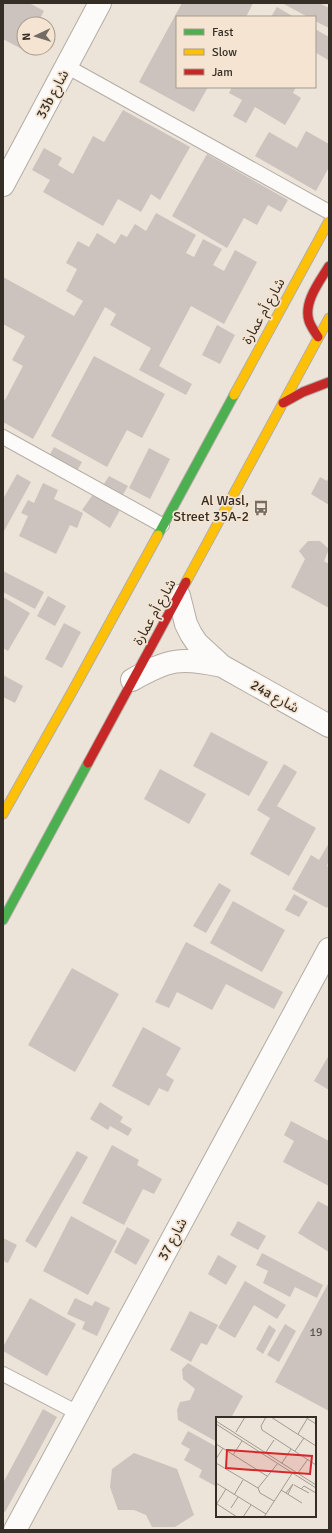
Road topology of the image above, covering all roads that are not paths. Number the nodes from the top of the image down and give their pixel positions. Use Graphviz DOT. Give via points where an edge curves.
graph roads {
  1 [pos="100,3"];
  2 [pos="66,66"];
  3 [pos="3,184"];
  4 [pos="329,212"];
  5 [pos="329,221"];
  6 [pos="329,266"];
  7 [pos="329,318"];
  8 [pos="323,340"];
  9 [pos="329,382"];
  10 [pos="283,403"];
  11 [pos="3,437"];
  12 [pos="162,525"];
  13 [pos="179,596"];
  14 [pos="222,666"];
  15 [pos="132,680"];
  16 [pos="329,726"];
  17 [pos="3,814"];
  18 [pos="3,920"];
  19 [pos="329,949"];
  20 [pos="3,1374"];
  21 [pos="78,1413"];
  22 [pos="15,1530"];
  1 -- 2 [label="street, 33b شارع"];
  2 -- 3 [label="street, 33b شارع"];
  2 -- 4 [label="lane"];
  5 -- 12 [label="street, شارع أم عمارة"];
  6 -- 8 [label="street" via="308,309 308,318"];
  7 -- 8 [label="street, شارع أم عمارة"];
  8 -- 10 [label="street, شارع أم عمارة"];
  9 -- 10 [label="street"];
  10 -- 13 [label="street, شارع أم عمارة"];
  11 -- 12 [label="lane"];
  12 -- 17 [label="street, شارع أم عمارة"];
  13 -- 14 [label="street, 24a شارع" via="184,619 191,634"];
  13 -- 15 [label="street, شارع أم عمارة"];
  14 -- 15 [label="street, 24a شارع" via="199,661 176,661 155,667"];
  14 -- 16 [label="street, 24a شارع"];
  15 -- 18 [label="street, شارع أم عمارة"];
  19 -- 21 [label="street, شارع 37"];
  20 -- 21 [label="lane"];
  21 -- 22 [label="street, شارع 37"];
}
